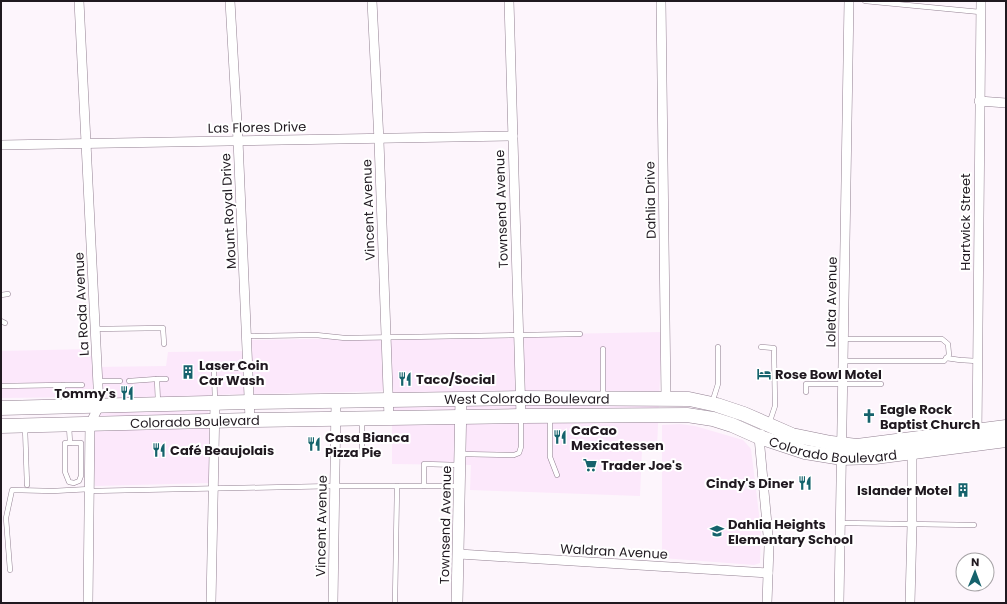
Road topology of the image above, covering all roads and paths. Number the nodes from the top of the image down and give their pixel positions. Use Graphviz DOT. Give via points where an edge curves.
graph roads {
  1 [pos="79,1"];
  2 [pos="230,1"];
  3 [pos="372,1"];
  4 [pos="509,1"];
  5 [pos="661,1"];
  6 [pos="849,1"];
  7 [pos="865,1"];
  8 [pos="981,1"];
  9 [pos="980,12"];
  10 [pos="979,101"];
  11 [pos="1006,103"];
  12 [pos="513,136"];
  13 [pos="379,138"];
  14 [pos="238,140"];
  15 [pos="86,143"];
  16 [pos="1,145"];
  17 [pos="8,294"];
  18 [pos="1,295"];
  19 [pos="95,329"];
  20 [pos="580,334"];
  21 [pos="519,335"];
  22 [pos="247,336"];
  23 [pos="386,337"];
  24 [pos="844,339"];
  25 [pos="164,344"];
  26 [pos="718,347"];
  27 [pos="761,347"];
  28 [pos="603,349"];
  29 [pos="946,358"];
  30 [pos="977,360"];
  31 [pos="844,361"];
  32 [pos="248,368"];
  33 [pos="157,379"];
  34 [pos="166,379"];
  35 [pos="98,381"];
  36 [pos="120,381"];
  37 [pos="129,381"];
  38 [pos="843,384"];
  39 [pos="881,384"];
  40 [pos="63,385"];
  41 [pos="82,385"];
  42 [pos="1,386"];
  43 [pos="806,392"];
  44 [pos="521,398"];
  45 [pos="603,398"];
  46 [pos="666,398"];
  47 [pos="462,399"];
  48 [pos="388,401"];
  49 [pos="250,402"];
  50 [pos="336,402"];
  51 [pos="215,403"];
  52 [pos="712,404"];
  53 [pos="158,405"];
  54 [pos="99,406"];
  55 [pos="64,407"];
  56 [pos="1,408"];
  57 [pos="521,416"];
  58 [pos="550,416"];
  59 [pos="665,416"];
  60 [pos="462,417"];
  61 [pos="362,418"];
  62 [pos="389,418"];
  63 [pos="336,419"];
  64 [pos="250,420"];
  65 [pos="215,421"];
  66 [pos="90,424"];
  67 [pos="25,425"];
  68 [pos="69,425"];
  69 [pos="769,425"];
  70 [pos="1,426"];
  71 [pos="1006,427"];
  72 [pos="758,437"];
  73 [pos="977,437"];
  74 [pos="1006,440"];
  75 [pos="70,443"];
  76 [pos="912,445"];
  77 [pos="842,451"];
  78 [pos="362,452"];
  79 [pos="461,459"];
  80 [pos="557,474"];
  81 [pos="27,485"];
  82 [pos="335,486"];
  83 [pos="397,486"];
  84 [pos="424,486"];
  85 [pos="460,486"];
  86 [pos="214,489"];
  87 [pos="90,490"];
  88 [pos="4,518"];
  89 [pos="841,523"];
  90 [pos="912,525"];
  91 [pos="974,525"];
  92 [pos="459,554"];
  93 [pos="10,570"];
  94 [pos="768,573"];
  95 [pos="88,603"];
  96 [pos="211,603"];
  97 [pos="333,603"];
  98 [pos="396,603"];
  99 [pos="457,603"];
  100 [pos="767,603"];
  101 [pos="839,603"];
  102 [pos="910,603"];
  1 -- 15 [label="street, La Roda Avenue"];
  2 -- 14 [label="street, Mount Royal Drive"];
  3 -- 13 [label="street, Vincent Avenue"];
  4 -- 12 [label="street, Townsend Avenue"];
  5 -- 46 [label="street, Dahlia Drive"];
  6 -- 24 [label="street, Loleta Avenue"];
  7 -- 9 [label="lane"];
  8 -- 9 [label="street, Hartwick Street"];
  9 -- 10 [label="street, Hartwick Street"];
  10 -- 11 [label="street"];
  10 -- 30 [label="street, Hartwick Street"];
  12 -- 13 [label="street, Las Flores Drive"];
  12 -- 21 [label="street, Townsend Avenue"];
  13 -- 14 [label="street, Las Flores Drive"];
  13 -- 23 [label="street, Vincent Avenue"];
  14 -- 15 [label="street, Las Flores Drive"];
  14 -- 22 [label="street, Mount Royal Drive"];
  15 -- 16 [label="street, Las Flores Drive"];
  15 -- 19 [label="street, La Roda Avenue"];
  17 -- 18 [label="lane"];
  19 -- 25 [label="lane" via="163,328"];
  19 -- 35 [label="street, La Roda Avenue"];
  20 -- 21 [label="lane"];
  21 -- 23 [label="lane"];
  21 -- 44 [label="street, Townsend Avenue"];
  22 -- 23 [label="lane"];
  22 -- 32 [label="street, Mount Royal Drive"];
  23 -- 48 [label="street, Vincent Avenue"];
  24 -- 29 [label="lane" via="942,339 948,344 949,355"];
  24 -- 31 [label="street, Loleta Avenue"];
  26 -- 52 [label="lane" via="718,384"];
  27 -- 69 [label="lane" via="774,348 775,406"];
  28 -- 45 [label="lane"];
  29 -- 30 [label="lane"];
  29 -- 31 [label="lane" via="944,361"];
  30 -- 73 [label="street, Hartwick Street"];
  31 -- 38 [label="street, Loleta Avenue"];
  32 -- 49 [label="street, Mount Royal Drive"];
  32 -- 51 [label="lane" via="214,370"];
  33 -- 34 [label="lane"];
  33 -- 37 [label="lane"];
  33 -- 53 [label="lane"];
  35 -- 36 [label="lane"];
  35 -- 54 [label="street, La Roda Avenue"];
  38 -- 39 [label="lane"];
  38 -- 43 [label="lane" via="806,384"];
  38 -- 77 [label="street, Loleta Avenue"];
  40 -- 41 [label="lane"];
  40 -- 42 [label="lane"];
  40 -- 55 [label="lane"];
  44 -- 45 [label="main road, West Colorado Boulevard"];
  44 -- 47 [label="main road, West Colorado Boulevard"];
  44 -- 57 [label="street, Townsend Avenue"];
  45 -- 46 [label="main road, West Colorado Boulevard"];
  46 -- 52 [label="main road, Colorado Boulevard"];
  46 -- 59 [label="main road"];
  47 -- 48 [label="main road, West Colorado Boulevard"];
  47 -- 60 [label="street, Townsend Avenue"];
  48 -- 50 [label="main road, Colorado Boulevard"];
  48 -- 62 [label="street, Vincent Avenue"];
  49 -- 50 [label="main road, Colorado Boulevard"];
  49 -- 51 [label="main road, Colorado Boulevard"];
  49 -- 64 [label="street, Mount Royal Drive"];
  50 -- 63 [label="street, Vincent Avenue"];
  51 -- 53 [label="main road, Colorado Boulevard"];
  51 -- 65 [label="street"];
  52 -- 69 [label="main road, Colorado Boulevard"];
  53 -- 54 [label="main road, Colorado Boulevard"];
  54 -- 55 [label="main road, Colorado Boulevard"];
  54 -- 66 [label="street, La Roda Avenue"];
  55 -- 56 [label="main road, Colorado Boulevard"];
  57 -- 58 [label="main road, West Colorado Boulevard"];
  57 -- 60 [label="main road, West Colorado Boulevard"];
  57 -- 79 [label="lane" via="519,453"];
  58 -- 59 [label="main road, West Colorado Boulevard"];
  58 -- 80 [label="lane" via="550,457"];
  59 -- 72 [label="main road, Colorado Boulevard" via="687,415 713,419"];
  60 -- 62 [label="main road, West Colorado Boulevard"];
  60 -- 79 [label="street, Townsend Avenue"];
  61 -- 62 [label="main road, Colorado Boulevard"];
  61 -- 63 [label="main road, Colorado Boulevard"];
  61 -- 78 [label="lane"];
  63 -- 64 [label="main road, Colorado Boulevard"];
  63 -- 82 [label="street, Vincent Avenue"];
  64 -- 65 [label="main road, Colorado Boulevard"];
  65 -- 66 [label="main road, Colorado Boulevard"];
  65 -- 86 [label="street"];
  66 -- 68 [label="main road, Colorado Boulevard"];
  66 -- 87 [label="street, La Roda Avenue"];
  67 -- 68 [label="main road, Colorado Boulevard"];
  67 -- 70 [label="main road, Colorado Boulevard"];
  67 -- 81 [label="lane"];
  68 -- 75 [label="lane"];
  69 -- 72 [label="street"];
  69 -- 77 [label="main road, Colorado Boulevard"];
  71 -- 73 [label="main road, Colorado Boulevard"];
  72 -- 77 [label="main road, Colorado Boulevard" via="805,452"];
  72 -- 94 [label="street" via="769,546"];
  73 -- 74 [label="main road, Colorado Boulevard"];
  73 -- 76 [label="main road, Colorado Boulevard"];
  75 -- 75 [label="lane" via="65,443 65,472 70,482 74,483 80,481 81,476 81,443"];
  76 -- 77 [label="main road, Colorado Boulevard" via="857,446"];
  76 -- 90 [label="street"];
  77 -- 89 [label="street, Loleta Avenue"];
  79 -- 84 [label="lane" via="424,464"];
  79 -- 85 [label="street, Townsend Avenue"];
  82 -- 83 [label="lane"];
  82 -- 86 [label="lane"];
  82 -- 97 [label="street, Vincent Avenue"];
  83 -- 84 [label="lane"];
  83 -- 98 [label="lane"];
  84 -- 85 [label="lane"];
  85 -- 92 [label="street, Townsend Avenue"];
  86 -- 87 [label="lane"];
  86 -- 96 [label="street"];
  87 -- 88 [label="lane" via="12,490"];
  87 -- 95 [label="street, La Roda Avenue"];
  88 -- 93 [label="lane"];
  89 -- 90 [label="lane"];
  89 -- 101 [label="street, Loleta Avenue"];
  90 -- 91 [label="lane"];
  90 -- 102 [label="street"];
  92 -- 94 [label="street, Waldran Avenue"];
  92 -- 99 [label="street, Townsend Avenue"];
  94 -- 100 [label="street"];
}
